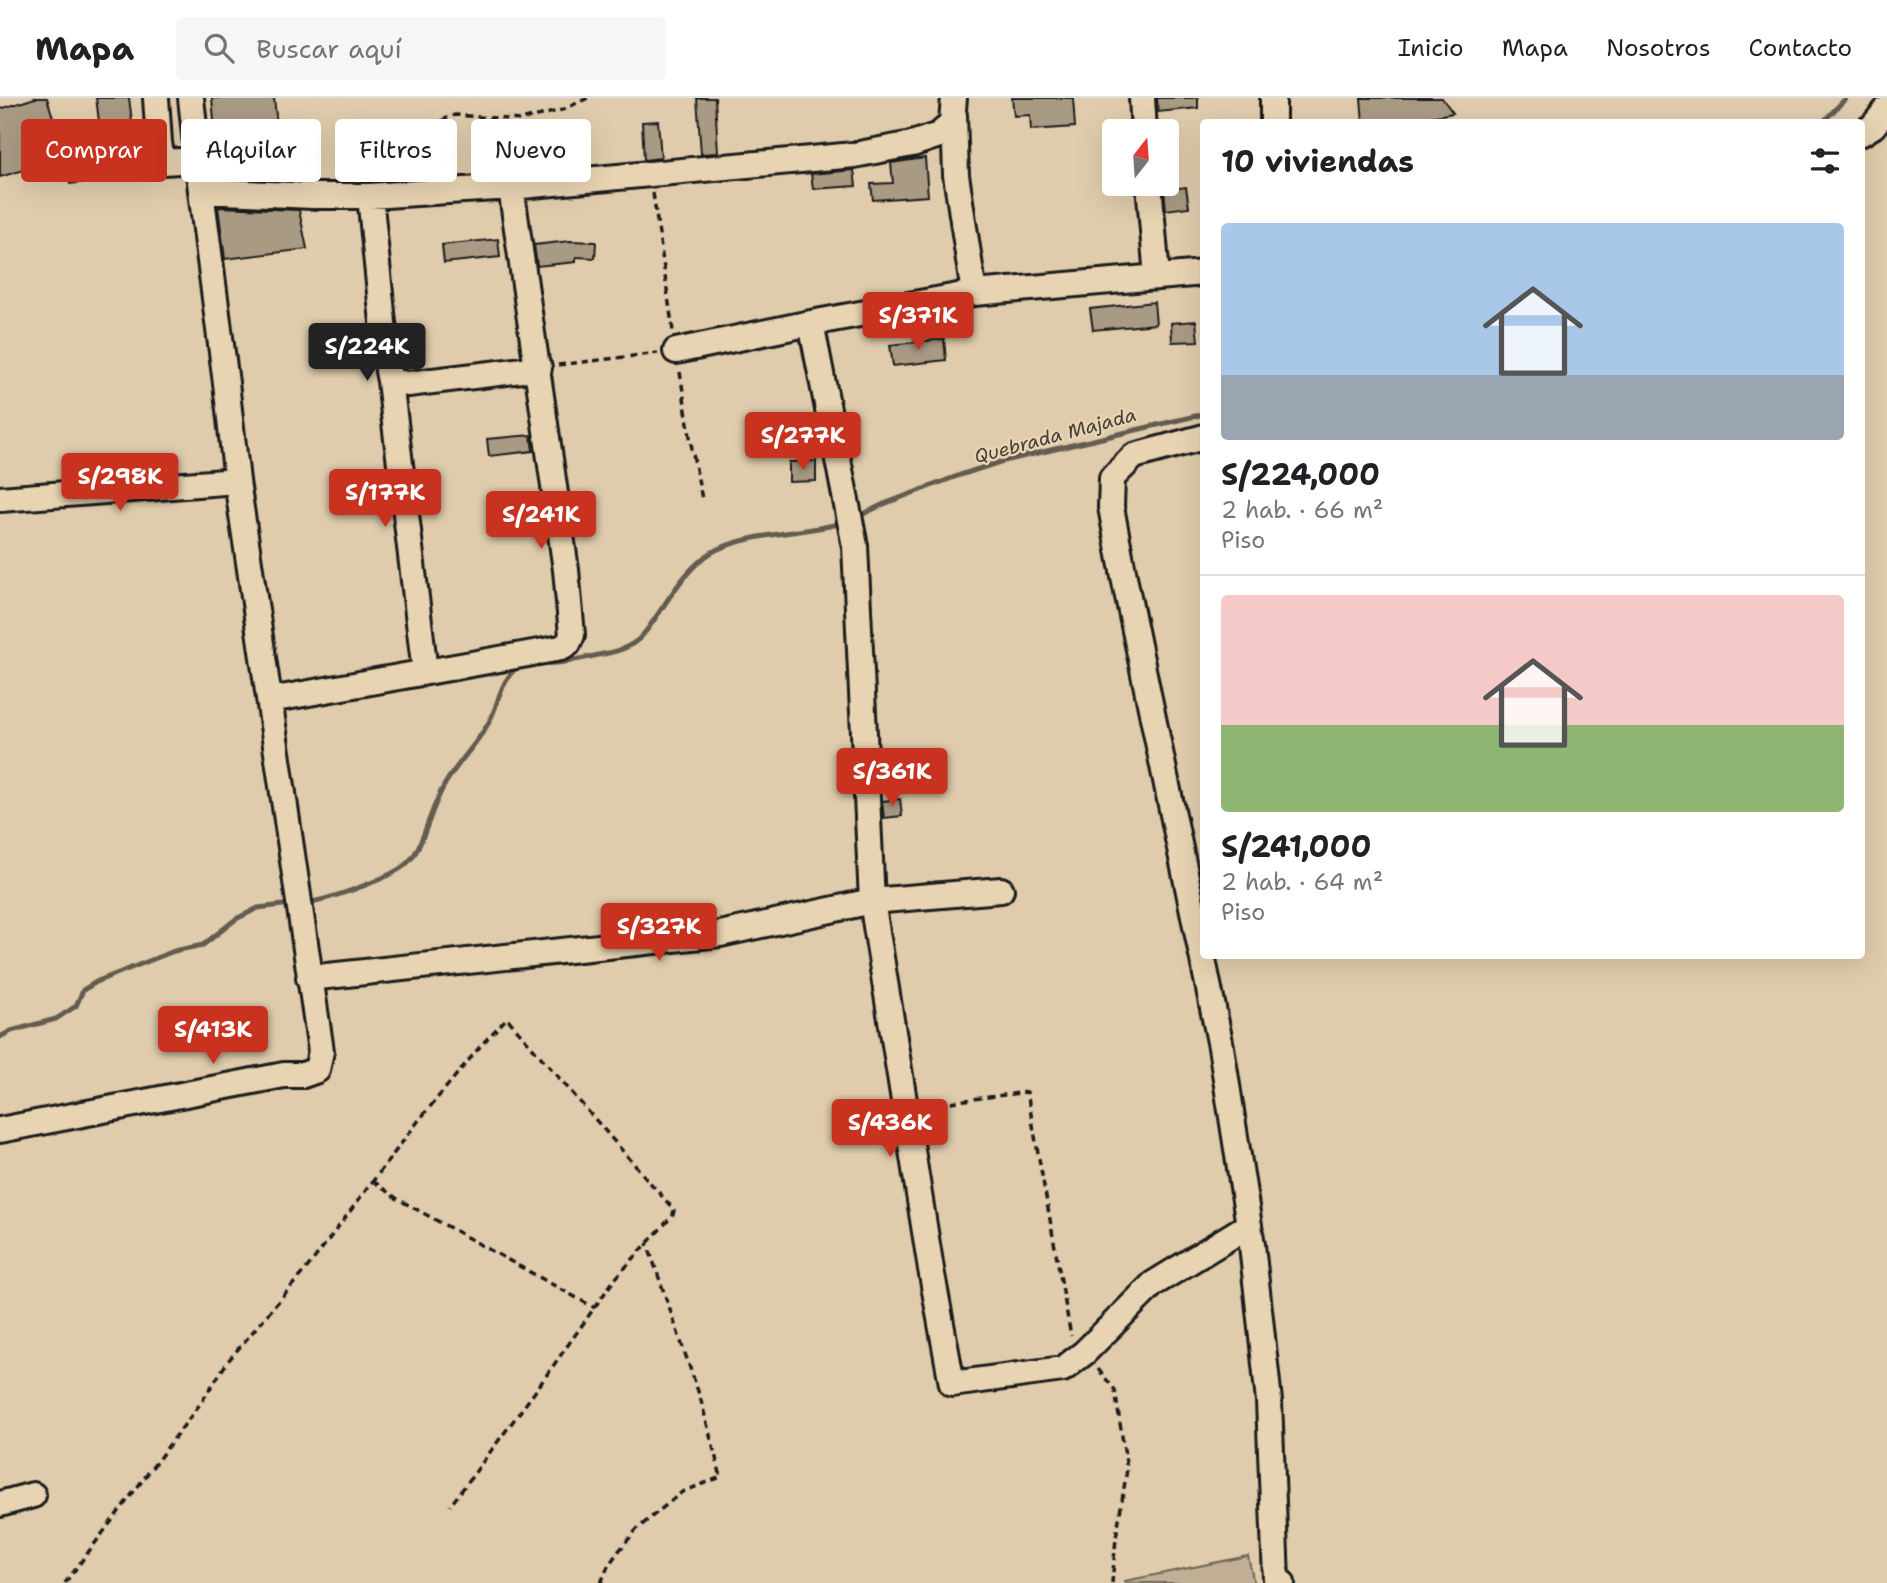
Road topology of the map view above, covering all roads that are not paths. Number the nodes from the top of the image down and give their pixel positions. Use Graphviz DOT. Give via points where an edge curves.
graph roads {
  1 [pos="156,98"];
  2 [pos="191,98"];
  3 [pos="1142,98"];
  4 [pos="1273,98"];
  5 [pos="954,106"];
  6 [pos="1887,109"];
  7 [pos="193,119"];
  8 [pos="1143,119"];
  9 [pos="1273,119"];
  10 [pos="1865,131"];
  11 [pos="181,161"];
  12 [pos="200,182"];
  13 [pos="370,187"];
  14 [pos="511,187"];
  15 [pos="201,191"];
  16 [pos="1150,196"];
  17 [pos="1200,273"];
  18 [pos="1157,277"];
  19 [pos="974,293"];
  20 [pos="811,323"];
  21 [pos="676,351"];
  22 [pos="538,368"];
  23 [pos="390,381"];
  24 [pos="1200,438"];
  25 [pos="237,481"];
  26 [pos="0,499"];
  27 [pos="425,672"];
  28 [pos="270,700"];
  29 [pos="1001,890"];
  30 [pos="872,901"];
  31 [pos="1200,946"];
  32 [pos="1203,959"];
  33 [pos="309,978"];
  34 [pos="0,1130"];
  35 [pos="1249,1225"];
  36 [pos="33,1495"];
  37 [pos="0,1504"];
  38 [pos="1282,1583"];
  1 -- 11 [label="street" via="162,162"];
  2 -- 7 [label="street"];
  3 -- 8 [label="street"];
  4 -- 9 [label="street"];
  5 -- 14 [label="street" via="948,127 939,135 893,149"];
  5 -- 19 [label="street" via="956,175"];
  6 -- 10 [label="street"];
  12 -- 15 [label="street"];
  13 -- 14 [label="street"];
  13 -- 15 [label="street" via="313,197"];
  13 -- 23 [label="street"];
  14 -- 22 [label="street"];
  15 -- 25 [label="street"];
  16 -- 18 [label="street"];
  17 -- 18 [label="street"];
  18 -- 19 [label="street"];
  19 -- 20 [label="street"];
  20 -- 21 [label="street"];
  20 -- 30 [label="street" via="855,546"];
  22 -- 23 [label="street" via="408,384"];
  22 -- 27 [label="street" via="572,635 561,648"];
  23 -- 27 [label="street"];
  24 -- 31 [label="street" via="1134,456 1112,478 1111,507"];
  25 -- 26 [label="street"];
  25 -- 28 [label="street"];
  27 -- 28 [label="street"];
  28 -- 33 [label="street"];
  29 -- 30 [label="street"];
  30 -- 33 [label="street" via="720,934"];
  30 -- 35 [label="street" via="952,1384 1063,1369 1153,1284"];
  32 -- 35 [label="street"];
  33 -- 34 [label="street" via="321,1051 317,1070"];
  35 -- 38 [label="street" via="1269,1401 1276,1580"];
  36 -- 37 [label="street"];
}
